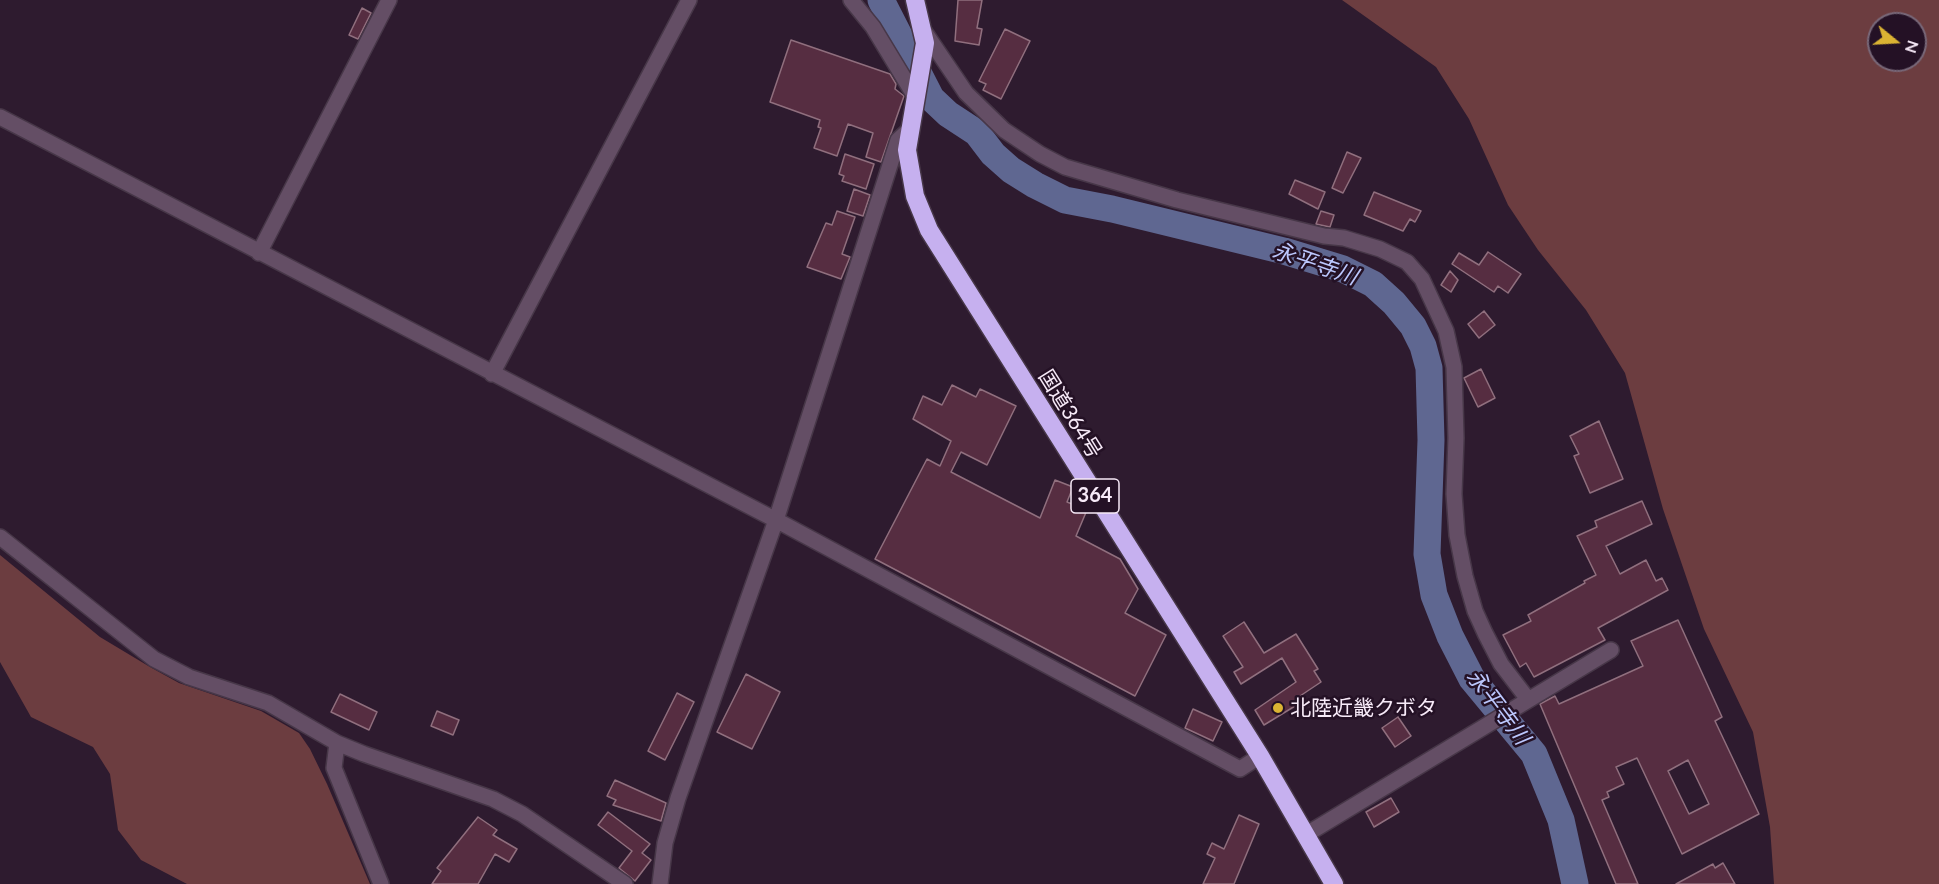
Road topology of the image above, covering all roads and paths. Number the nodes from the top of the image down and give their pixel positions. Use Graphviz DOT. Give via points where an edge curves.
graph roads {
  1 [pos="389,0"];
  2 [pos="689,0"];
  3 [pos="851,0"];
  4 [pos="915,0"];
  5 [pos="924,37"];
  6 [pos="916,95"];
  7 [pos="0,117"];
  8 [pos="909,130"];
  9 [pos="259,252"];
  10 [pos="492,374"];
  11 [pos="776,520"];
  12 [pos="0,537"];
  13 [pos="1611,650"];
  14 [pos="1522,701"];
  15 [pos="337,743"];
  16 [pos="1260,756"];
  17 [pos="1307,834"];
  18 [pos="381,884"];
  19 [pos="625,884"];
  20 [pos="660,884"];
  21 [pos="1334,884"];
  1 -- 9 [label="street"];
  2 -- 10 [label="street"];
  3 -- 6 [label="street"];
  4 -- 5 [label="highway, 国道364号 / 364"];
  5 -- 6 [label="highway, 国道364号 / 364"];
  5 -- 14 [label="street" via="966,93 996,123 1065,167 1177,200 1353,240 1407,262 1422,279 1446,331 1454,367 1454,494 1465,576 1485,633"];
  6 -- 8 [label="highway, 国道364号 / 364"];
  7 -- 9 [label="street"];
  8 -- 11 [label="street" via="898,140 891,160"];
  8 -- 16 [label="highway, 国道364号 / 364" via="910,175 929,230"];
  9 -- 10 [label="street"];
  10 -- 11 [label="street"];
  11 -- 16 [label="street" via="1240,769"];
  11 -- 20 [label="street" via="678,798 665,843"];
  12 -- 15 [label="street" via="154,659 189,677 268,703"];
  13 -- 14 [label="street"];
  14 -- 17 [label="street"];
  15 -- 18 [label="street" via="336,776"];
  15 -- 19 [label="street" via="493,799 522,814"];
  16 -- 17 [label="highway, 国道364号 / 364"];
  17 -- 21 [label="highway, 国道364号 / 364"];
}
